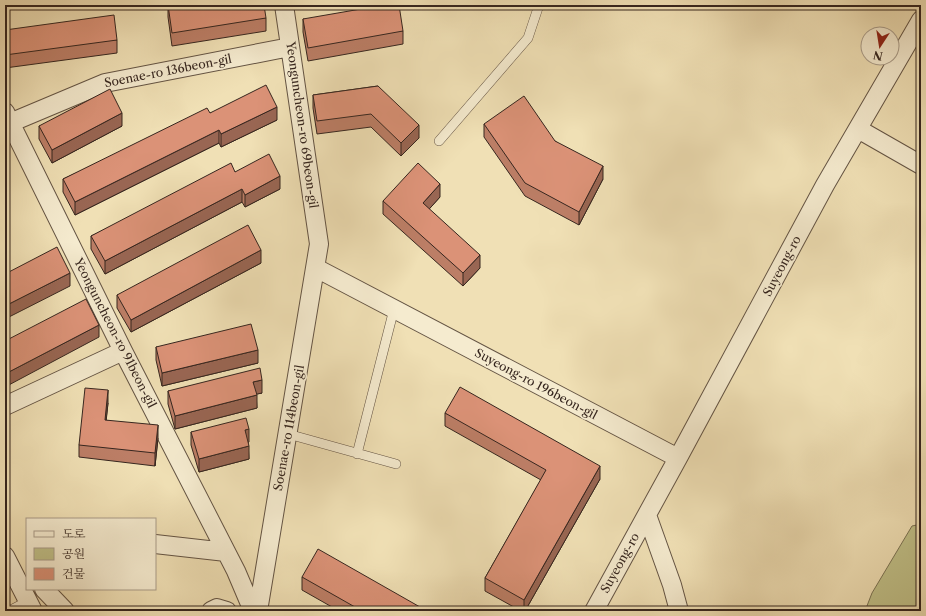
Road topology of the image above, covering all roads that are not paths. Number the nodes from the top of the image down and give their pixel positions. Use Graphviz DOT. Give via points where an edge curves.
graph roads {
  1 [pos="284,5"];
  2 [pos="539,5"];
  3 [pos="921,20"];
  4 [pos="290,47"];
  5 [pos="7,120"];
  6 [pos="858,129"];
  7 [pos="439,141"];
  8 [pos="921,165"];
  9 [pos="320,244"];
  10 [pos="316,268"];
  11 [pos="394,309"];
  12 [pos="123,351"];
  13 [pos="5,406"];
  14 [pos="288,434"];
  15 [pos="357,454"];
  16 [pos="678,458"];
  17 [pos="396,464"];
  18 [pos="647,515"];
  19 [pos="156,544"];
  20 [pos="226,552"];
  21 [pos="5,556"];
  22 [pos="22,577"];
  23 [pos="26,590"];
  24 [pos="26,590"];
  25 [pos="45,590"];
  26 [pos="31,606"];
  27 [pos="9,611"];
  28 [pos="65,611"];
  29 [pos="212,611"];
  30 [pos="227,611"];
  31 [pos="253,611"];
  32 [pos="258,611"];
  33 [pos="594,611"];
  34 [pos="679,611"];
  1 -- 4 [label="street, Yeonguncheon-ro 69beon-gil"];
  2 -- 7 [label="lane" via="528,38"];
  3 -- 6 [label="street, Suyeong-ro"];
  4 -- 5 [label="street, Soenae-ro 136beon-gil" via="105,82"];
  4 -- 9 [label="street, Yeonguncheon-ro 69beon-gil"];
  5 -- 12 [label="street, Yeonguncheon-ro 91beon-gil"];
  6 -- 8 [label="street"];
  6 -- 16 [label="street, Suyeong-ro" via="825,185"];
  9 -- 10 [label="street, Soenae-ro 114beon-gil"];
  10 -- 11 [label="street, Suyeong-ro 196beon-gil"];
  10 -- 14 [label="street, Soenae-ro 114beon-gil"];
  11 -- 15 [label="lane"];
  11 -- 16 [label="street, Suyeong-ro 196beon-gil"];
  12 -- 13 [label="street"];
  12 -- 20 [label="street, Yeonguncheon-ro 91beon-gil"];
  14 -- 15 [label="lane"];
  14 -- 32 [label="street, Soenae-ro 114beon-gil"];
  15 -- 17 [label="lane"];
  16 -- 18 [label="street, Suyeong-ro"];
  18 -- 33 [label="street, Suyeong-ro"];
  18 -- 34 [label="street, Suyeong-ro"];
  19 -- 20 [label="street"];
  20 -- 31 [label="street, Yeonguncheon-ro 91beon-gil"];
  21 -- 22 [label="street"];
  22 -- 23 [label="street"];
  24 -- 26 [label="street"];
  25 -- 28 [label="street"];
  26 -- 27 [label="lane"];
  29 -- 30 [label="street" via="218,608"];
}
